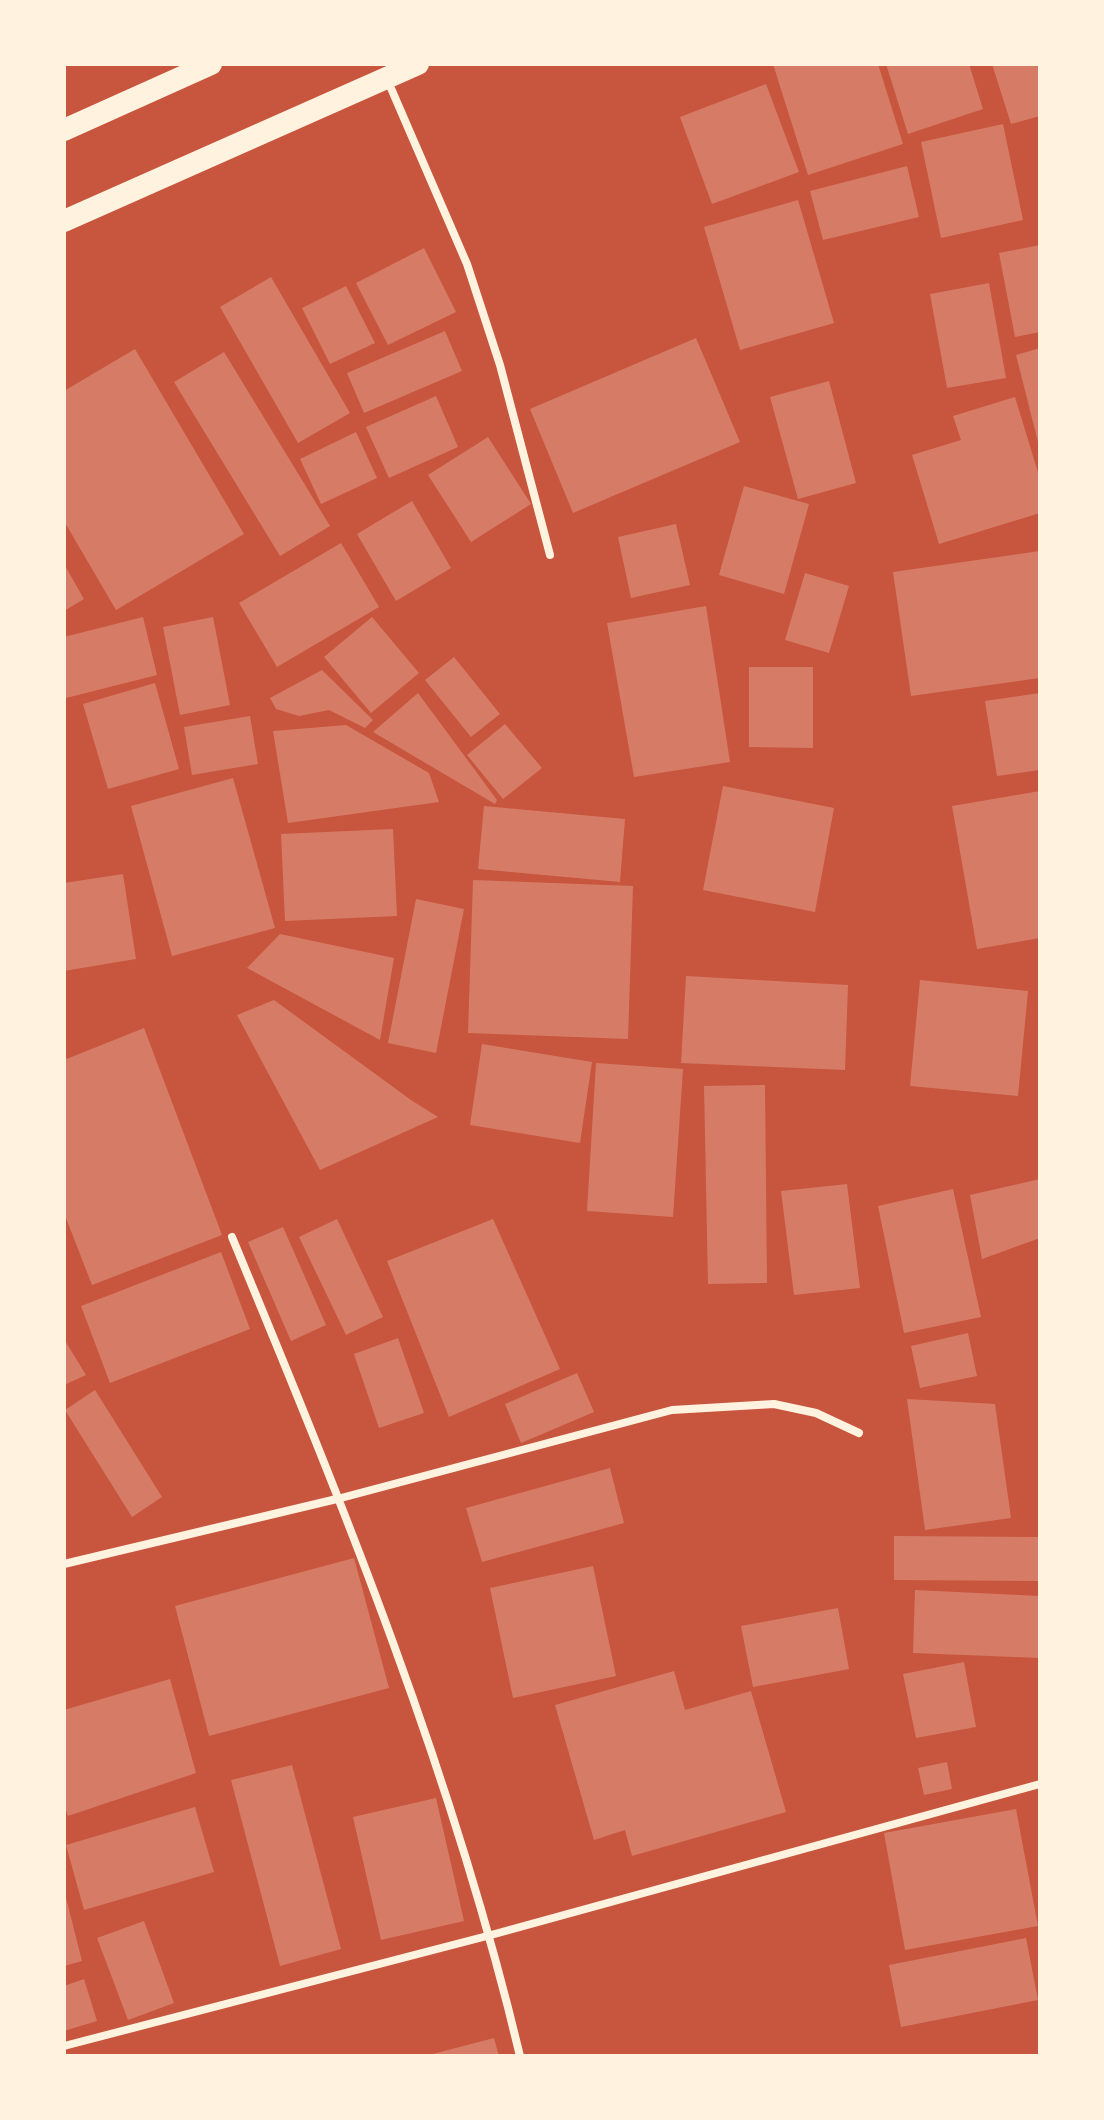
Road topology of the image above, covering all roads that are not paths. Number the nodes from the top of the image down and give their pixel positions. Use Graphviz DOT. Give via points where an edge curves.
graph roads {
  1 [pos="211,64"];
  2 [pos="418,64"];
  3 [pos="386,78"];
  4 [pos="64,130"];
  5 [pos="64,221"];
  6 [pos="550,555"];
  7 [pos="232,1237"];
  8 [pos="859,1433"];
  9 [pos="341,1498"];
  10 [pos="64,1564"];
  11 [pos="1040,1784"];
  12 [pos="491,1935"];
  13 [pos="64,2046"];
  14 [pos="520,2056"];
  1 -- 4 [label="highway"];
  2 -- 3 [label="highway"];
  3 -- 5 [label="highway"];
  3 -- 6 [label="street" via="467,264 500,365"];
  7 -- 9 [label="street"];
  8 -- 9 [label="street" via="816,1413 774,1404 672,1410"];
  9 -- 10 [label="street"];
  9 -- 12 [label="street"];
  11 -- 12 [label="street"];
  12 -- 13 [label="street"];
  12 -- 14 [label="street"];
}
